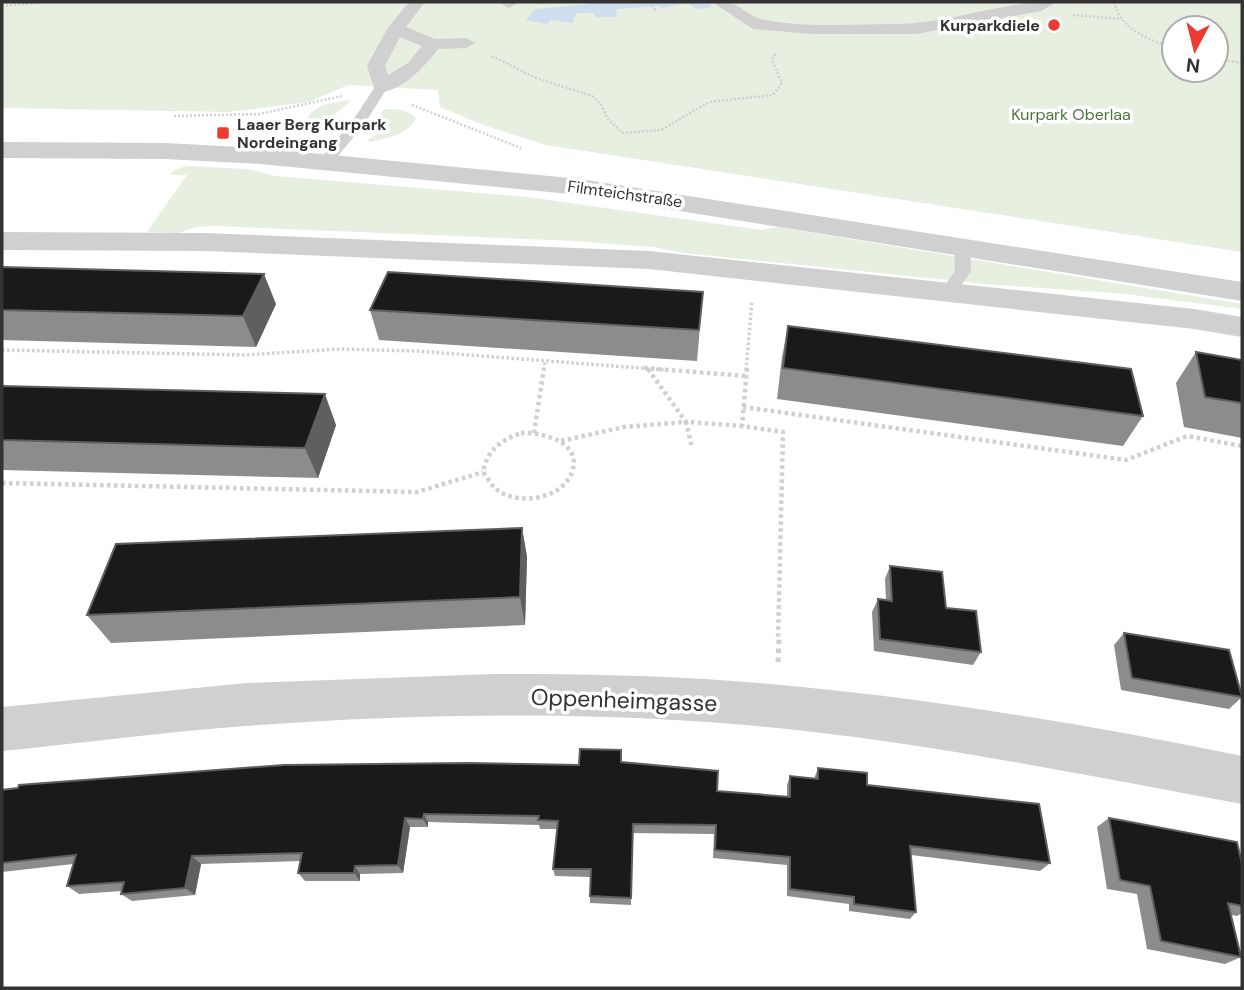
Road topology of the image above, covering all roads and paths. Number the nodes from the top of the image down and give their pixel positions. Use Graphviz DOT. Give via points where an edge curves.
graph roads {
  1 [pos="45,2"];
  2 [pos="417,2"];
  3 [pos="650,2"];
  4 [pos="720,2"];
  5 [pos="1015,2"];
  6 [pos="1114,2"];
  7 [pos="1044,4"];
  8 [pos="2,6"];
  9 [pos="657,12"];
  10 [pos="1087,17"];
  11 [pos="1121,19"];
  12 [pos="396,29"];
  13 [pos="1160,42"];
  14 [pos="466,43"];
  15 [pos="433,44"];
  16 [pos="785,52"];
  17 [pos="382,87"];
  18 [pos="2,150"];
  19 [pos="326,161"];
  20 [pos="2,241"];
  21 [pos="962,247"];
  22 [pos="948,292"];
  23 [pos="1242,292"];
  24 [pos="750,320"];
  25 [pos="1242,327"];
  26 [pos="2,349"];
  27 [pos="545,361"];
  28 [pos="647,368"];
  29 [pos="746,376"];
  30 [pos="743,407"];
  31 [pos="685,422"];
  32 [pos="742,426"];
  33 [pos="534,433"];
  34 [pos="561,441"];
  35 [pos="1242,446"];
  36 [pos="692,448"];
  37 [pos="483,472"];
  38 [pos="2,483"];
  39 [pos="776,708"];
  40 [pos="2,729"];
  41 [pos="1242,779"];
  1 -- 8 [label="path"];
  2 -- 12 [label="street"];
  3 -- 9 [label="path"];
  4 -- 7 [label="street" via="759,25 812,29 916,29"];
  5 -- 7 [label="street"];
  6 -- 11 [label="path"];
  10 -- 11 [label="path"];
  11 -- 13 [label="path"];
  12 -- 15 [label="street"];
  12 -- 17 [label="street" via="376,66"];
  14 -- 15 [label="street"];
  14 -- 16 [label="path" via="536,78 592,96 623,133 634,134 661,130 709,102 774,95 783,85 773,56"];
  15 -- 17 [label="street" via="415,67"];
  17 -- 19 [label="lane"];
  18 -- 19 [label="street, Filmteichstraße" via="165,151"];
  19 -- 21 [label="street, Filmteichstraße" via="580,187"];
  20 -- 22 [label="street" via="204,242 649,260"];
  21 -- 22 [label="lane" via="964,271"];
  21 -- 23 [label="street, Filmteichstraße"];
  22 -- 25 [label="street"];
  24 -- 29 [label="path"];
  26 -- 27 [label="path" via="245,355 340,349"];
  27 -- 28 [label="path"];
  27 -- 33 [label="path"];
  28 -- 29 [label="path"];
  28 -- 31 [label="path"];
  29 -- 30 [label="path"];
  30 -- 32 [label="path"];
  30 -- 35 [label="path" via="1126,460 1187,436"];
  31 -- 32 [label="path"];
  31 -- 34 [label="path" via="624,427"];
  31 -- 36 [label="path"];
  32 -- 39 [label="path" via="783,432"];
  33 -- 34 [label="path"];
  33 -- 37 [label="path" via="508,437 497,444 484,462"];
  34 -- 37 [label="path" via="574,460 573,472 566,483 542,498 526,500 497,492"];
  37 -- 38 [label="path" via="417,492"];
  39 -- 40 [label="street, Oppenheimgasse" via="658,698 443,696 241,703"];
  39 -- 41 [label="street, Oppenheimgasse" via="965,729"];
}
